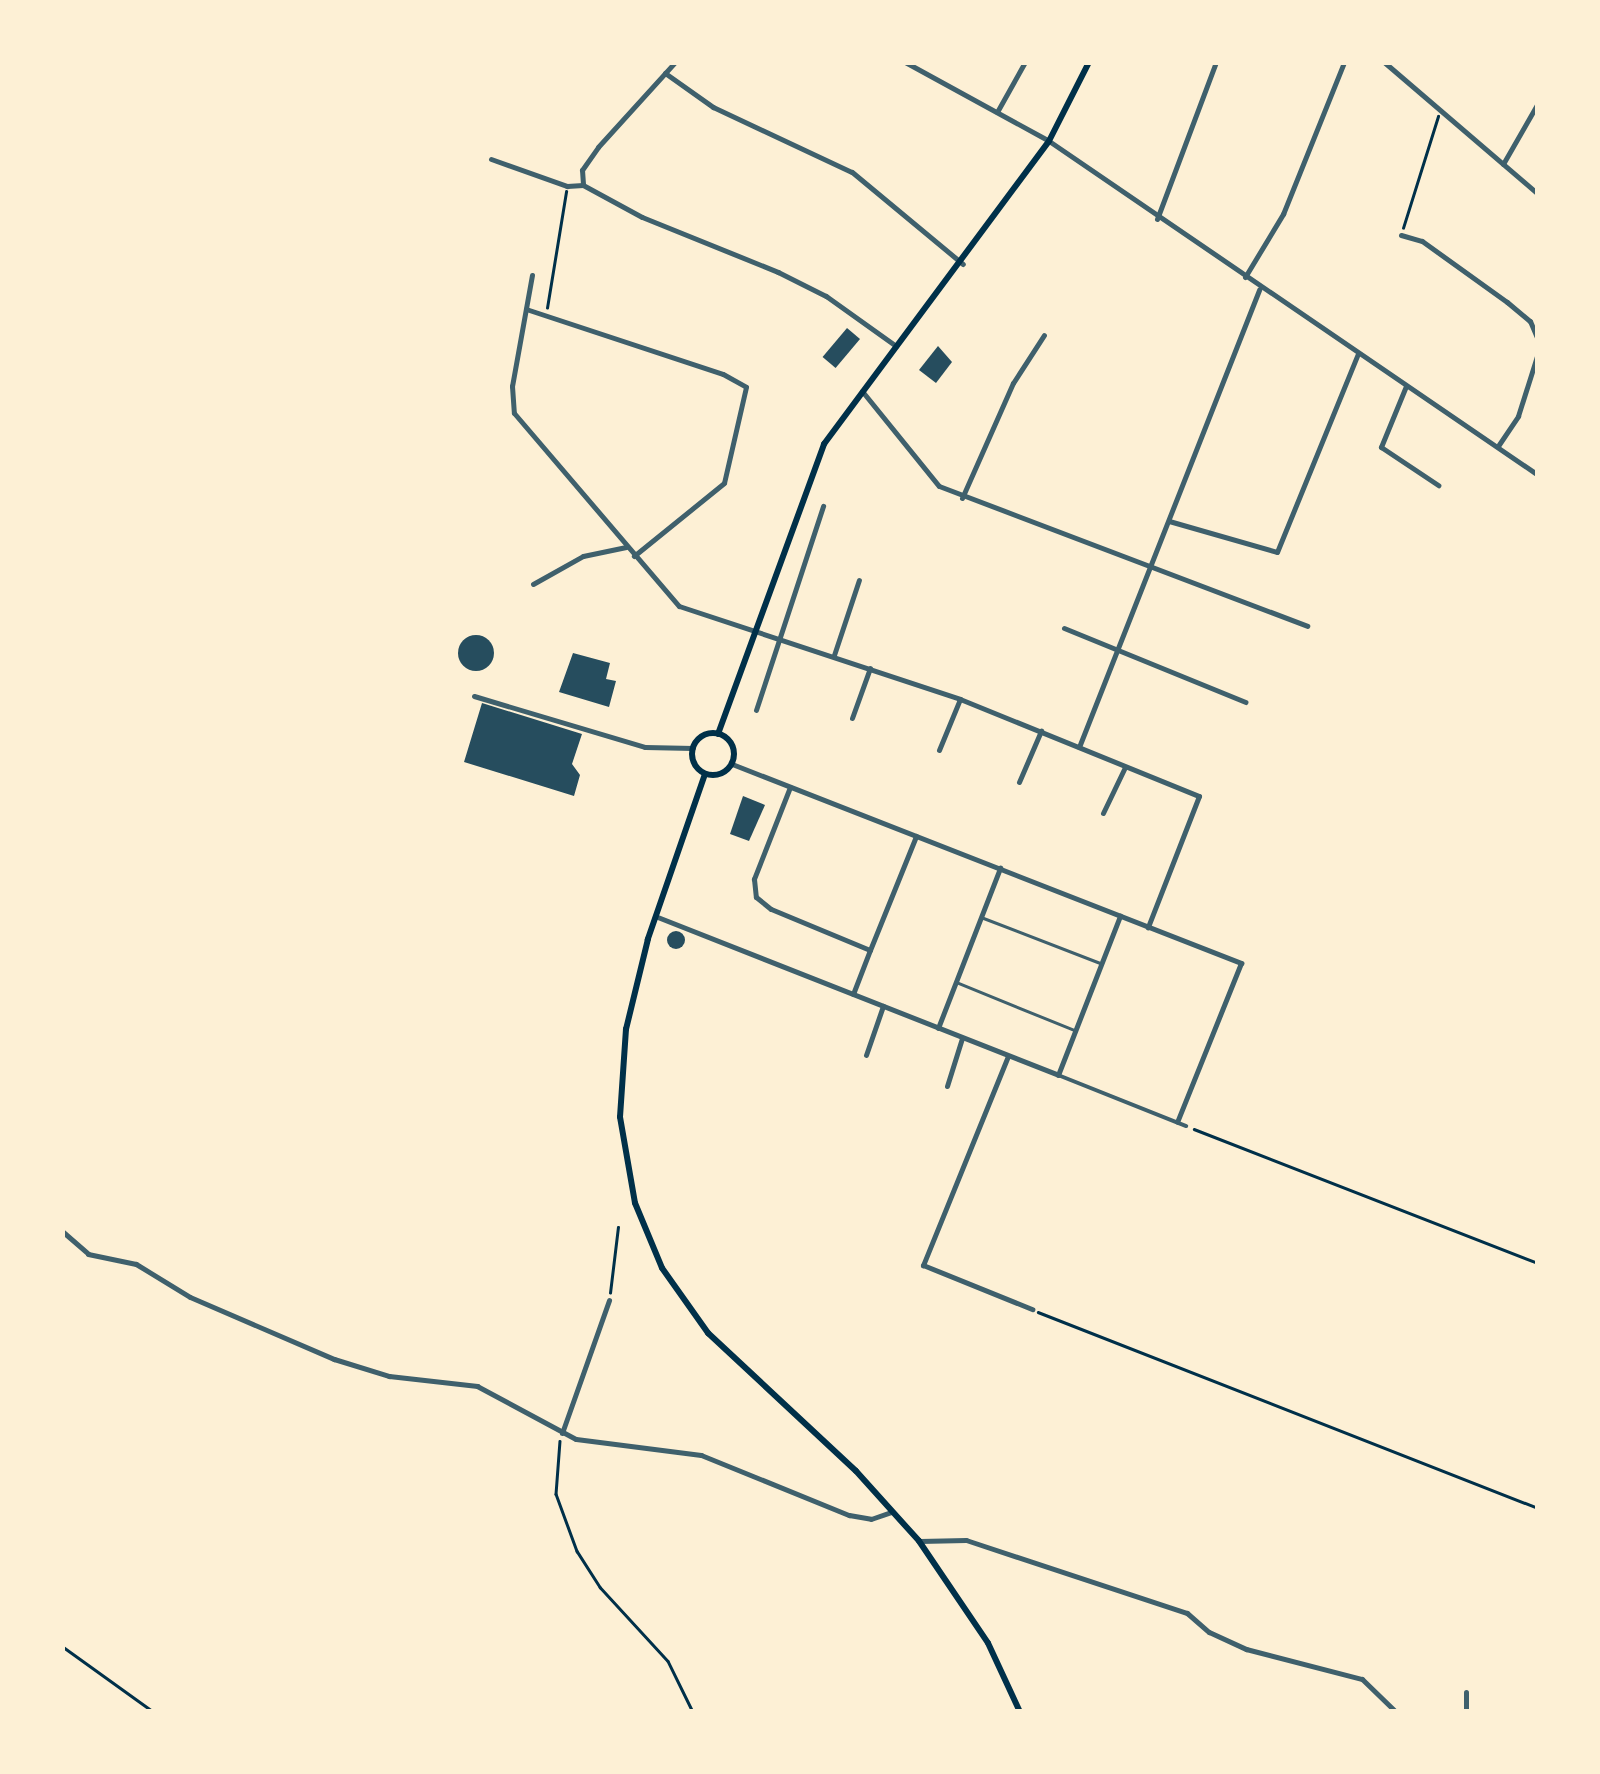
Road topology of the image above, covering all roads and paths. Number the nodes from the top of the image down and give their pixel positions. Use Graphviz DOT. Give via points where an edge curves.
graph roads {
  1 [pos="674,62"];
  2 [pos="905,62"];
  3 [pos="1024,62"];
  4 [pos="1089,62"];
  5 [pos="1216,62"];
  6 [pos="1344,62"];
  7 [pos="1384,62"];
  8 [pos="666,73"];
  9 [pos="1538,104"];
  10 [pos="1442,106"];
  11 [pos="997,112"];
  12 [pos="1049,142"];
  13 [pos="491,158"];
  14 [pos="1503,164"];
  15 [pos="583,185"];
  16 [pos="567,186"];
  17 [pos="1538,194"];
  18 [pos="1157,219"];
  19 [pos="1401,235"];
  20 [pos="963,264"];
  21 [pos="532,275"];
  22 [pos="1244,278"];
  23 [pos="1259,288"];
  24 [pos="526,309"];
  25 [pos="546,314"];
  26 [pos="1044,335"];
  27 [pos="1538,340"];
  28 [pos="896,346"];
  29 [pos="1538,353"];
  30 [pos="1358,354"];
  31 [pos="1406,386"];
  32 [pos="862,390"];
  33 [pos="1498,446"];
  34 [pos="1538,474"];
  35 [pos="1438,485"];
  36 [pos="962,498"];
  37 [pos="823,506"];
  38 [pos="1167,520"];
  39 [pos="626,548"];
  40 [pos="634,556"];
  41 [pos="1152,565"];
  42 [pos="859,580"];
  43 [pos="533,584"];
  44 [pos="1308,626"];
  45 [pos="1064,628"];
  46 [pos="754,630"];
  47 [pos="780,638"];
  48 [pos="1116,650"];
  49 [pos="834,655"];
  50 [pos="870,668"];
  51 [pos="474,696"];
  52 [pos="960,699"];
  53 [pos="1246,702"];
  54 [pos="756,710"];
  55 [pos="852,718"];
  56 [pos="1040,731"];
  57 [pos="718,734"];
  58 [pos="1079,747"];
  59 [pos="692,748"];
  60 [pos="939,750"];
  61 [pos="732,764"];
  62 [pos="1126,766"];
  63 [pos="705,774"];
  64 [pos="1019,782"];
  65 [pos="790,786"];
  66 [pos="1103,813"];
  67 [pos="916,836"];
  68 [pos="1000,868"];
  69 [pos="656,916"];
  70 [pos="980,916"];
  71 [pos="1120,916"];
  72 [pos="1148,926"];
  73 [pos="870,950"];
  74 [pos="1102,964"];
  75 [pos="955,982"];
  76 [pos="853,994"];
  77 [pos="883,1006"];
  78 [pos="938,1028"];
  79 [pos="1075,1031"];
  80 [pos="962,1038"];
  81 [pos="866,1055"];
  82 [pos="1008,1056"];
  83 [pos="1058,1076"];
  84 [pos="947,1086"];
  85 [pos="1177,1122"];
  86 [pos="1186,1126"];
  87 [pos="618,1227"];
  88 [pos="62,1231"];
  89 [pos="1538,1263"];
  90 [pos="609,1300"];
  91 [pos="1032,1310"];
  92 [pos="562,1434"];
  93 [pos="1538,1508"];
  94 [pos="894,1510"];
  95 [pos="919,1541"];
  96 [pos="62,1646"];
  97 [pos="1466,1692"];
  98 [pos="154,1712"];
  99 [pos="693,1712"];
  100 [pos="1020,1712"];
  101 [pos="1396,1712"];
  102 [pos="1466,1712"];
  1 -- 8 [label="street"];
  2 -- 11 [label="street"];
  3 -- 11 [label="street"];
  4 -- 12 [label="main road"];
  5 -- 18 [label="street"];
  6 -- 22 [label="street" via="1282,214"];
  7 -- 10 [label="street"];
  8 -- 15 [label="street" via="586,164"];
  8 -- 20 [label="street" via="713,106 852,172"];
  9 -- 14 [label="street"];
  10 -- 14 [label="street"];
  10 -- 19 [label="path"];
  11 -- 12 [label="street"];
  12 -- 18 [label="street"];
  12 -- 20 [label="main road"];
  13 -- 16 [label="street"];
  14 -- 17 [label="street"];
  15 -- 16 [label="street"];
  15 -- 28 [label="street" via="826,296"];
  16 -- 25 [label="path"];
  18 -- 22 [label="street"];
  19 -- 27 [label="street" via="1422,240 1507,302 1530,321"];
  20 -- 28 [label="main road"];
  21 -- 24 [label="street"];
  22 -- 23 [label="street"];
  23 -- 30 [label="street"];
  23 -- 38 [label="street"];
  24 -- 25 [label="street"];
  24 -- 39 [label="street" via="514,413"];
  25 -- 40 [label="street" via="746,387 724,483"];
  26 -- 36 [label="street" via="1013,383"];
  28 -- 32 [label="main road"];
  29 -- 33 [label="street" via="1518,416"];
  30 -- 31 [label="street"];
  30 -- 38 [label="street" via="1277,552"];
  31 -- 33 [label="street"];
  31 -- 35 [label="street" via="1381,447"];
  32 -- 36 [label="street" via="938,486"];
  32 -- 46 [label="main road" via="808,478"];
  33 -- 34 [label="street"];
  36 -- 41 [label="street"];
  37 -- 47 [label="street"];
  38 -- 41 [label="street"];
  39 -- 40 [label="street"];
  39 -- 43 [label="street" via="583,556"];
  40 -- 46 [label="street" via="679,606"];
  41 -- 44 [label="street"];
  41 -- 48 [label="street"];
  42 -- 49 [label="street"];
  45 -- 48 [label="street"];
  46 -- 47 [label="street"];
  46 -- 57 [label="main road"];
  47 -- 49 [label="street"];
  47 -- 54 [label="street"];
  48 -- 53 [label="street"];
  48 -- 58 [label="street"];
  49 -- 50 [label="street"];
  50 -- 52 [label="street"];
  50 -- 55 [label="street"];
  51 -- 59 [label="street" via="645,747"];
  52 -- 56 [label="street"];
  52 -- 60 [label="street"];
  56 -- 58 [label="street"];
  56 -- 64 [label="street"];
  57 -- 59 [label="main road" via="704,735"];
  57 -- 61 [label="main road" via="733,748"];
  58 -- 62 [label="street"];
  59 -- 63 [label="main road" via="694,764"];
  61 -- 63 [label="main road" via="717,775"];
  61 -- 65 [label="street"];
  62 -- 66 [label="street"];
  62 -- 72 [label="street" via="1199,796"];
  63 -- 69 [label="main road"];
  65 -- 67 [label="street"];
  65 -- 73 [label="street" via="754,879 756,897 771,910"];
  67 -- 68 [label="street"];
  67 -- 73 [label="street"];
  68 -- 70 [label="street"];
  68 -- 71 [label="street"];
  69 -- 76 [label="street"];
  69 -- 94 [label="main road" via="626,1029 620,1117 625,1167 662,1268 708,1333"];
  70 -- 74 [label="lane"];
  70 -- 75 [label="street"];
  71 -- 72 [label="street"];
  71 -- 74 [label="street"];
  72 -- 85 [label="street" via="1241,963"];
  73 -- 76 [label="street"];
  74 -- 79 [label="street"];
  75 -- 78 [label="street"];
  75 -- 79 [label="lane"];
  76 -- 77 [label="street"];
  77 -- 78 [label="street"];
  77 -- 81 [label="street"];
  78 -- 80 [label="street"];
  79 -- 83 [label="street"];
  80 -- 82 [label="street"];
  80 -- 84 [label="street"];
  82 -- 83 [label="street"];
  82 -- 91 [label="street" via="923,1265"];
  83 -- 85 [label="street"];
  85 -- 86 [label="street"];
  86 -- 89 [label="path"];
  87 -- 90 [label="path"];
  88 -- 92 [label="street" via="88,1254 136,1264 190,1297 334,1358 389,1376 477,1386"];
  90 -- 92 [label="street"];
  91 -- 93 [label="path"];
  92 -- 94 [label="street" via="702,1455 798,1499 860,1517"];
  92 -- 99 [label="path" via="556,1494 577,1551 600,1587 668,1661"];
  94 -- 95 [label="main road"];
  95 -- 100 [label="main road" via="988,1643"];
  95 -- 101 [label="street" via="966,1540 1188,1613 1209,1632 1246,1648 1362,1679"];
  96 -- 98 [label="path"];
  97 -- 102 [label="street"];
}
